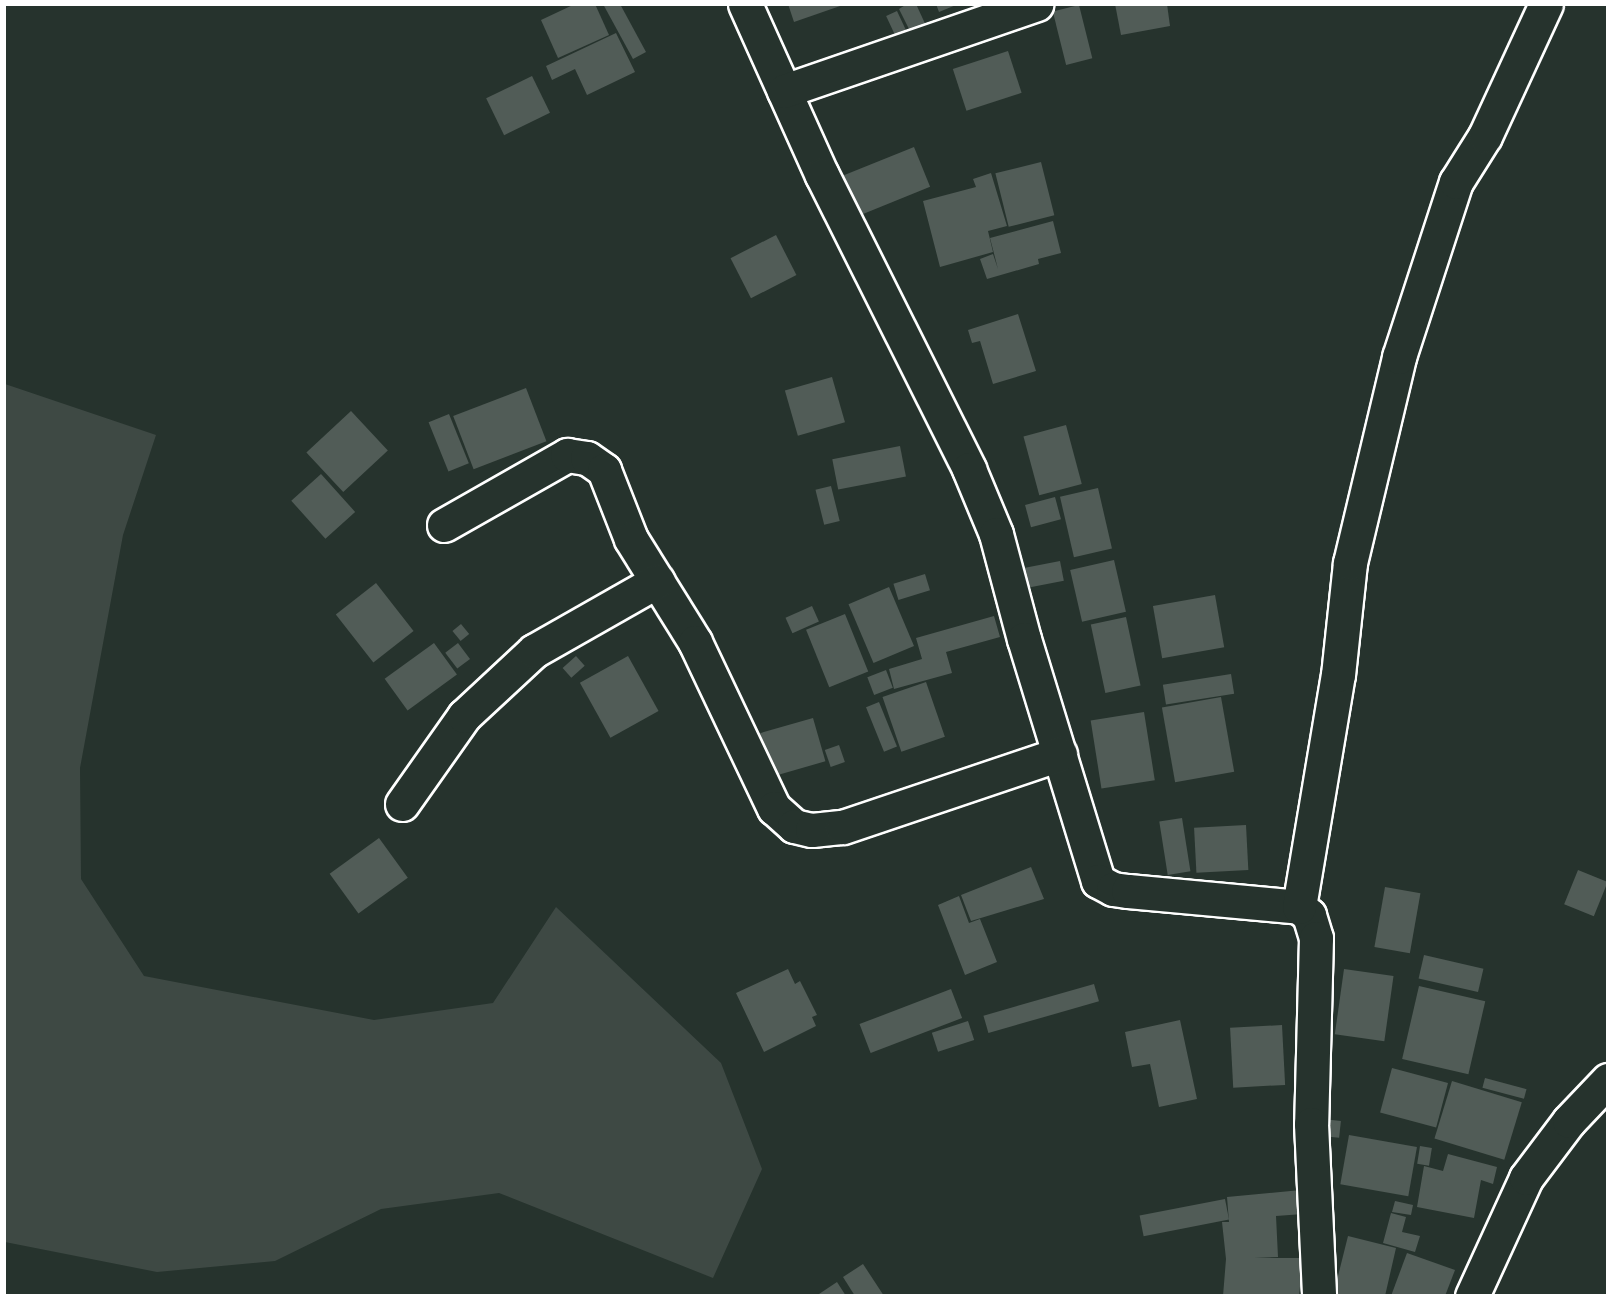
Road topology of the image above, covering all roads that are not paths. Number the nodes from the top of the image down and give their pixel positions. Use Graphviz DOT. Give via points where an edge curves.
graph roads {
  1 [pos="745,4"];
  2 [pos="1036,4"];
  3 [pos="1546,4"];
  4 [pos="784,91"];
  5 [pos="444,525"];
  6 [pos="657,581"];
  7 [pos="1060,754"];
  8 [pos="402,804"];
  9 [pos="1299,907"];
  10 [pos="1608,1080"];
  11 [pos="1319,1296"];
  12 [pos="1472,1296"];
  1 -- 4 [label="street"];
  2 -- 4 [label="street"];
  3 -- 9 [label="street" via="1485,136 1456,182 1399,357 1350,563 1338,675"];
  4 -- 7 [label="street" via="899,334 969,469 996,534"];
  5 -- 6 [label="street" via="567,455 587,458 604,470 631,539"];
  6 -- 7 [label="street" via="695,642 774,808 794,826 812,830 843,827"];
  6 -- 8 [label="street" via="534,651 464,716"];
  7 -- 9 [label="street" via="1098,881 1128,891"];
  9 -- 11 [label="street" via="1309,915 1316,938 1311,1124"];
  10 -- 12 [label="street" via="1569,1121 1526,1178"];
}
